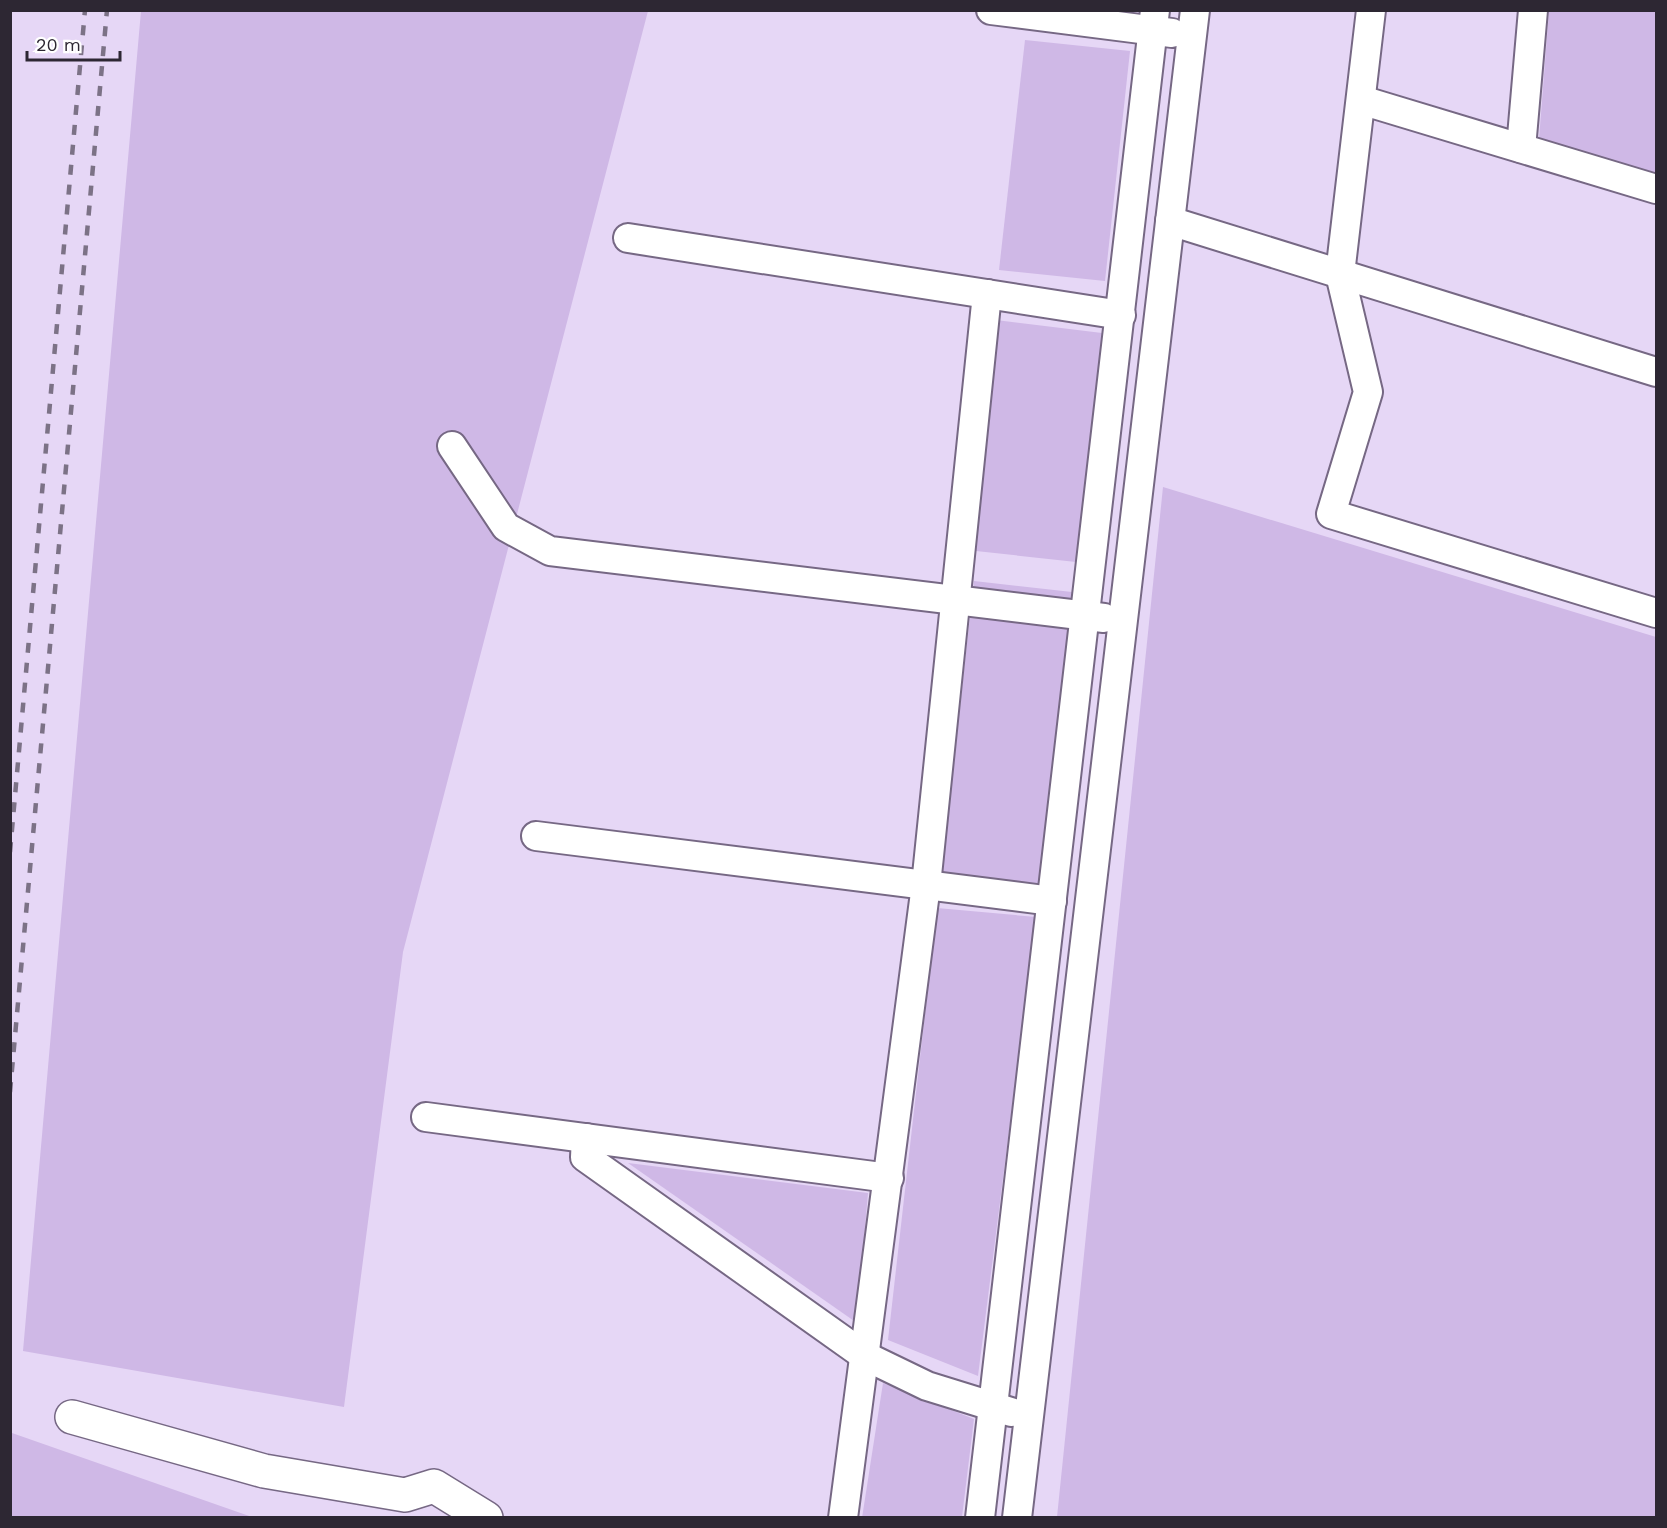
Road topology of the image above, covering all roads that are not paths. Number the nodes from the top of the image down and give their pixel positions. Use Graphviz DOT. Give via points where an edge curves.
graph roads {
  1 [pos="991,10"];
  2 [pos="1371,10"];
  3 [pos="1533,10"];
  4 [pos="1154,20"];
  5 [pos="1193,23"];
  6 [pos="1361,100"];
  7 [pos="1521,148"];
  8 [pos="1656,189"];
  9 [pos="1170,221"];
  10 [pos="627,238"];
  11 [pos="1340,274"];
  12 [pos="987,294"];
  13 [pos="1121,315"];
  14 [pos="1656,372"];
  15 [pos="452,446"];
  16 [pos="956,600"];
  17 [pos="1656,613"];
  18 [pos="1086,615"];
  19 [pos="1122,620"];
  20 [pos="536,836"];
  21 [pos="926,885"];
  22 [pos="1052,901"];
  23 [pos="426,1117"];
  24 [pos="586,1138"];
  25 [pos="889,1178"];
  26 [pos="865,1356"];
  27 [pos="993,1407"];
  28 [pos="72,1417"];
  29 [pos="1029,1418"];
  30 [pos="407,1506"];
  31 [pos="486,1518"];
  32 [pos="843,1518"];
  33 [pos="980,1518"];
  34 [pos="1017,1518"];
  1 -- 4 [label="street"];
  2 -- 6 [label="street"];
  3 -- 7 [label="street"];
  4 -- 5 [label="street"];
  4 -- 13 [label="street"];
  5 -- 9 [label="street"];
  6 -- 7 [label="street"];
  6 -- 11 [label="street"];
  7 -- 8 [label="street"];
  9 -- 11 [label="street"];
  9 -- 19 [label="street"];
  10 -- 12 [label="street"];
  11 -- 14 [label="street"];
  11 -- 17 [label="street" via="1368,392 1331,514"];
  12 -- 13 [label="street"];
  12 -- 16 [label="street"];
  13 -- 18 [label="street"];
  15 -- 16 [label="street" via="506,527 550,551"];
  16 -- 18 [label="street"];
  16 -- 21 [label="street"];
  18 -- 19 [label="street"];
  18 -- 22 [label="street"];
  19 -- 29 [label="street"];
  20 -- 21 [label="street"];
  21 -- 22 [label="street"];
  21 -- 25 [label="street"];
  22 -- 27 [label="street"];
  23 -- 24 [label="street"];
  24 -- 25 [label="street"];
  24 -- 26 [label="street" via="585,1157"];
  25 -- 26 [label="street"];
  26 -- 27 [label="street" via="927,1386"];
  26 -- 32 [label="street"];
  27 -- 29 [label="street"];
  27 -- 33 [label="street"];
  28 -- 30 [label="street"];
  29 -- 34 [label="street"];
  30 -- 31 [label="street" via="434,1486"];
}
